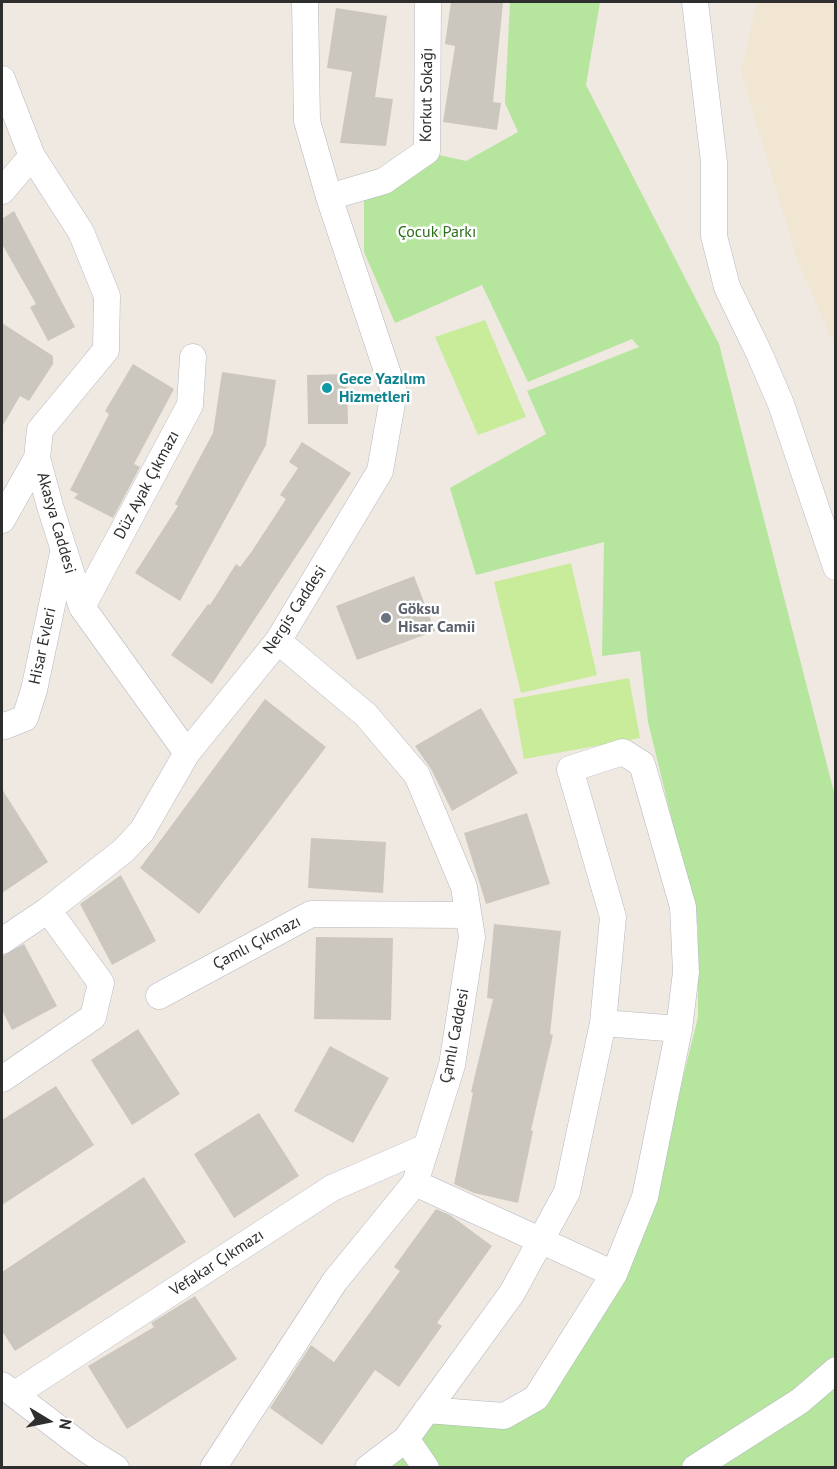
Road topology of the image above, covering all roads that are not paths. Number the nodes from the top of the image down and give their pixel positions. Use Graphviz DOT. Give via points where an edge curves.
graph roads {
  1 [pos="305,2"];
  2 [pos="428,2"];
  3 [pos="695,2"];
  4 [pos="2,79"];
  5 [pos="32,156"];
  6 [pos="2,191"];
  7 [pos="329,197"];
  8 [pos="193,357"];
  9 [pos="38,458"];
  10 [pos="2,520"];
  11 [pos="63,550"];
  12 [pos="836,567"];
  13 [pos="82,607"];
  14 [pos="278,641"];
  15 [pos="2,725"];
  16 [pos="187,753"];
  17 [pos="48,910"];
  18 [pos="468,915"];
  19 [pos="2,941"];
  20 [pos="159,996"];
  21 [pos="603,1023"];
  22 [pos="679,1029"];
  23 [pos="2,1079"];
  24 [pos="426,1147"];
  25 [pos="415,1183"];
  26 [pos="541,1241"];
  27 [pos="614,1274"];
  28 [pos="836,1370"];
  29 [pos="8,1389"];
  30 [pos="427,1410"];
  31 [pos="406,1440"];
  32 [pos="116,1467"];
  33 [pos="213,1467"];
  34 [pos="368,1467"];
  35 [pos="426,1467"];
  36 [pos="695,1467"];
  1 -- 7 [label="street, Nergis Caddesi" via="307,121"];
  2 -- 7 [label="street, Korkut Sokağı" via="427,151 384,181"];
  3 -- 12 [label="street" via="714,162 714,237 727,287 781,404"];
  4 -- 5 [label="street, Akasya Caddesi"];
  5 -- 6 [label="street"];
  5 -- 9 [label="street, Akasya Caddesi" via="81,232 107,296 106,350 40,430"];
  7 -- 14 [label="street, Nergis Caddesi" via="394,392 380,471"];
  8 -- 13 [label="street, Düz Ayak Çıkmazı" via="190,405"];
  9 -- 10 [label="street"];
  9 -- 11 [label="street, Akasya Caddesi"];
  11 -- 13 [label="street, Akasya Caddesi"];
  11 -- 15 [label="street, Hisar Evleri" via="25,718"];
  13 -- 16 [label="street, Akasya Caddesi"];
  14 -- 16 [label="street, Nergis Caddesi"];
  14 -- 18 [label="street, Çamlı Caddesi" via="366,715 417,775 464,887"];
  16 -- 17 [label="street, Nergis Caddesi" via="142,831"];
  17 -- 19 [label="street, Nergis Caddesi"];
  17 -- 23 [label="street" via="101,983 93,1017"];
  18 -- 20 [label="street, Çamlı Çıkmazı" via="311,914"];
  18 -- 24 [label="street, Çamlı Caddesi" via="472,937 452,1065"];
  21 -- 22 [label="street"];
  21 -- 22 [label="street" via="613,917 570,769 623,752 642,764 683,907 686,972"];
  21 -- 26 [label="street" via="567,1192"];
  22 -- 27 [label="street" via="645,1197"];
  24 -- 25 [label="street, Çamlı Caddesi"];
  24 -- 29 [label="street, Vefakar Çıkmazı" via="332,1188"];
  25 -- 26 [label="street"];
  25 -- 33 [label="street, Çamlı Caddesi" via="335,1281"];
  26 -- 27 [label="street"];
  26 -- 30 [label="street" via="512,1293"];
  27 -- 30 [label="street" via="536,1398 504,1416"];
  28 -- 36 [label="street" via="800,1401"];
  29 -- 32 [label="street" via="87,1450"];
  30 -- 31 [label="street"];
  31 -- 34 [label="street"];
  31 -- 35 [label="street"];
}
